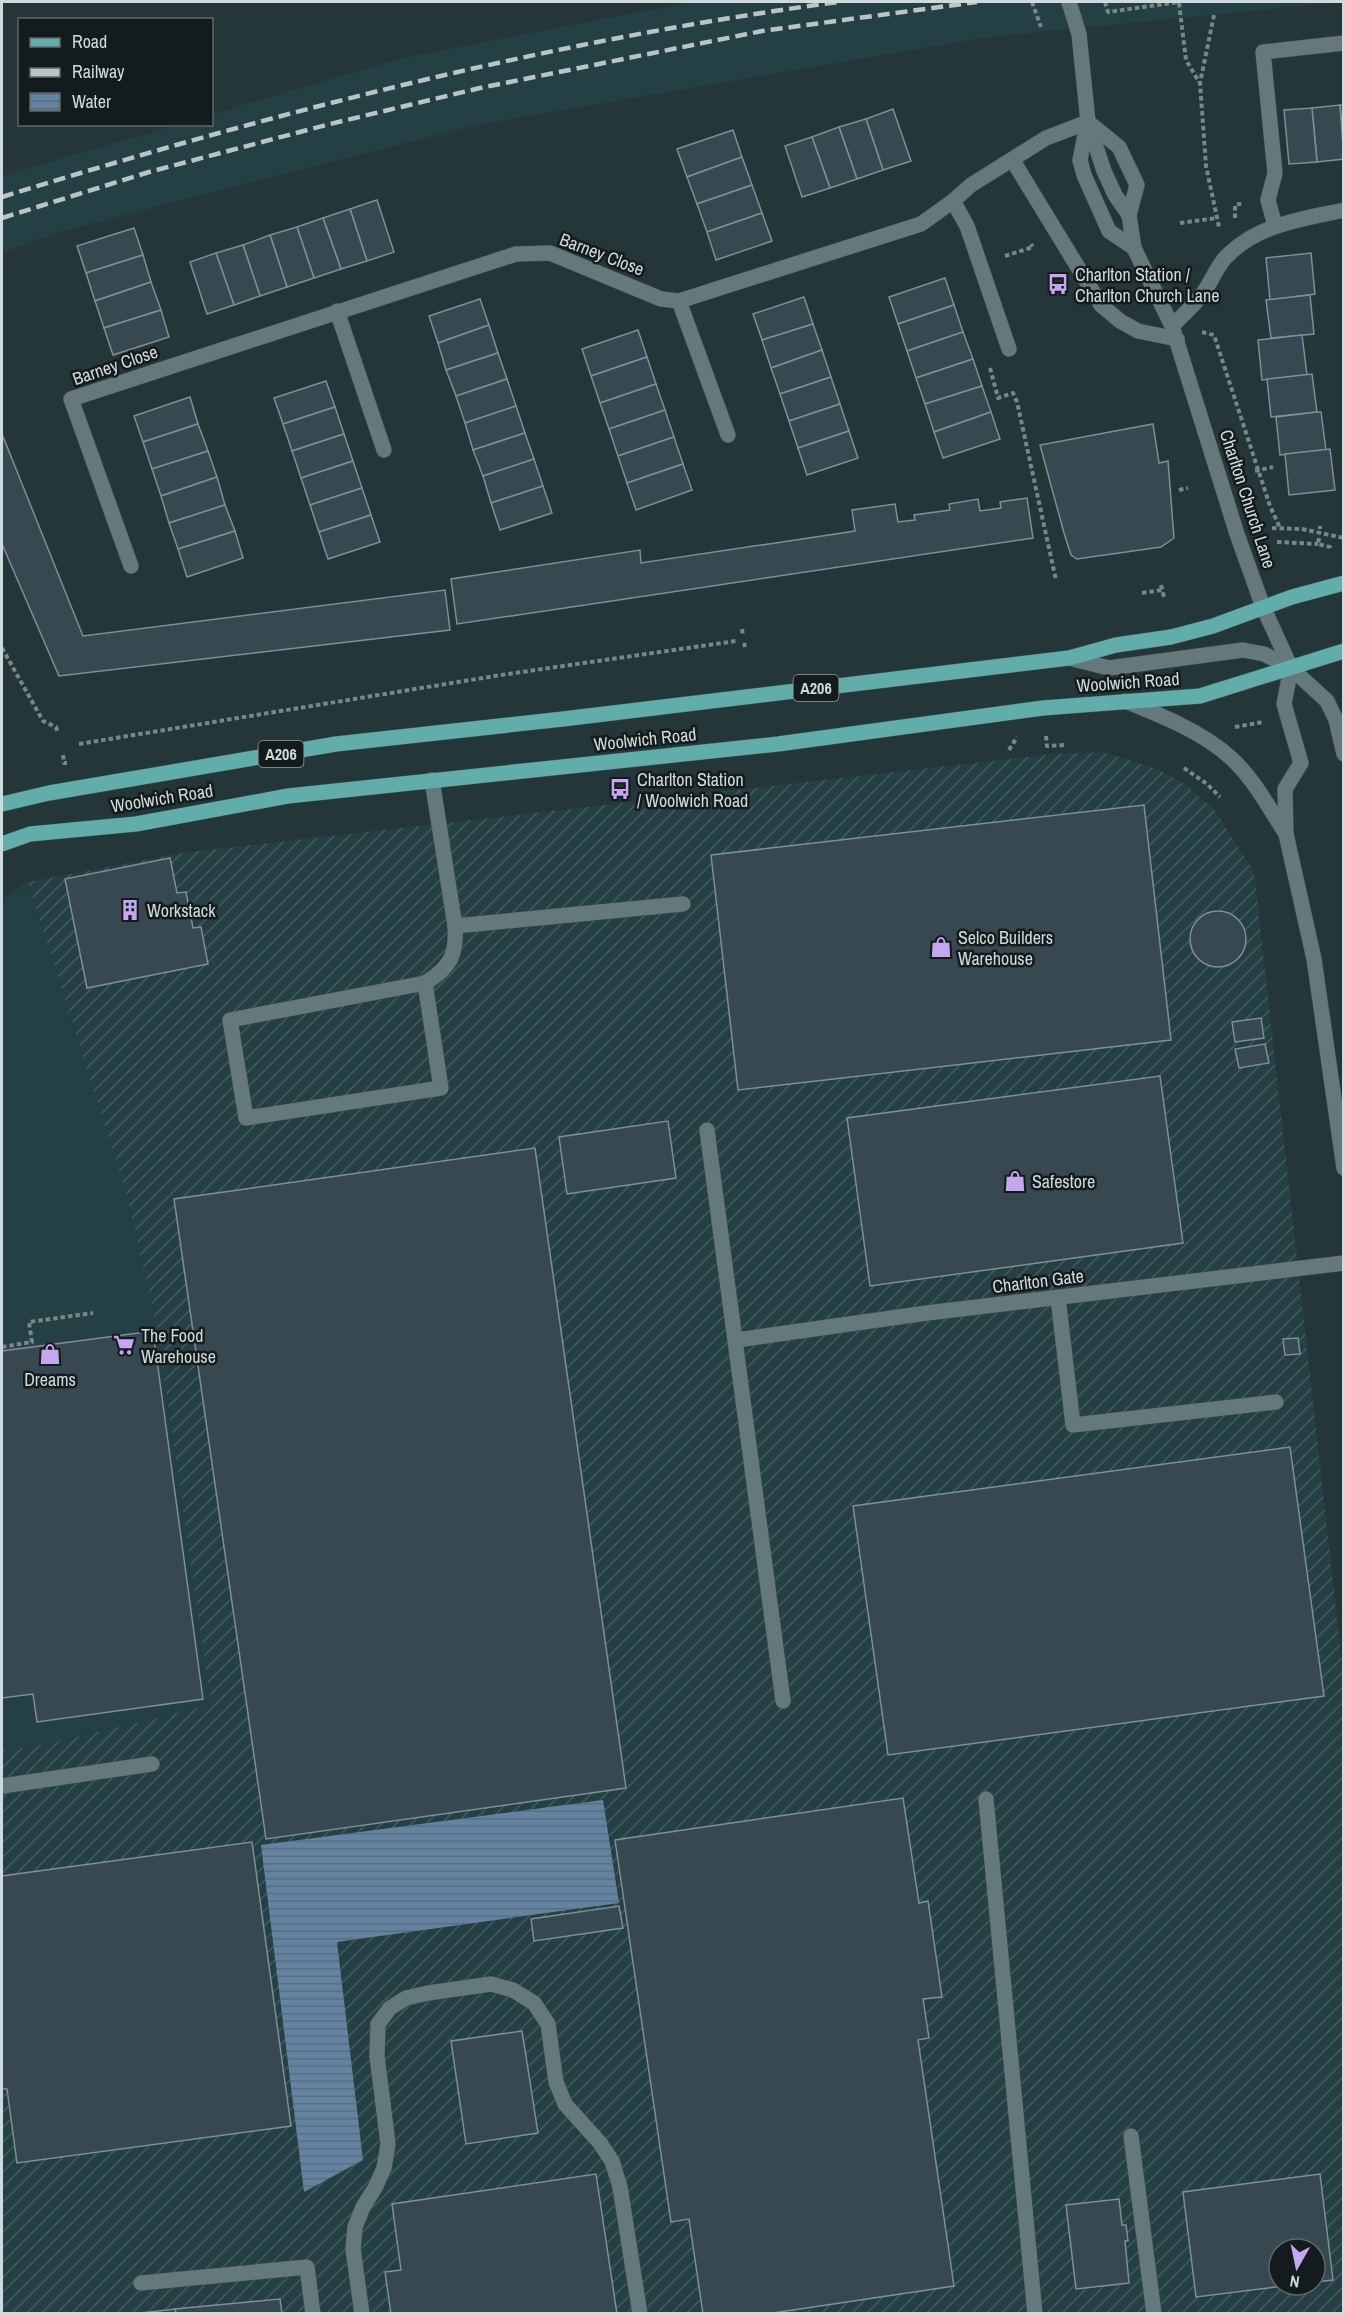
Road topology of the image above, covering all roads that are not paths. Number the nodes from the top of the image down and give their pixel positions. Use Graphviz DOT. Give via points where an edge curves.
graph roads {
  1 [pos="1069,2"];
  2 [pos="1344,43"];
  3 [pos="1088,122"];
  4 [pos="1012,161"];
  5 [pos="953,201"];
  6 [pos="1344,210"];
  7 [pos="1129,215"];
  8 [pos="1275,226"];
  9 [pos="1134,248"];
  10 [pos="679,301"];
  11 [pos="337,311"];
  12 [pos="1175,332"];
  13 [pos="1009,349"];
  14 [pos="728,435"];
  15 [pos="384,450"];
  16 [pos="131,567"];
  17 [pos="1344,583"];
  18 [pos="1263,608"];
  19 [pos="1344,651"];
  20 [pos="1069,658"];
  21 [pos="1292,668"];
  22 [pos="1125,700"];
  23 [pos="1344,754"];
  24 [pos="432,780"];
  25 [pos="2,804"];
  26 [pos="1286,834"];
  27 [pos="2,844"];
  28 [pos="683,904"];
  29 [pos="454,926"];
  30 [pos="425,983"];
  31 [pos="707,1130"];
  32 [pos="1344,1168"];
  33 [pos="1344,1263"];
  34 [pos="1058,1298"];
  35 [pos="737,1340"];
  36 [pos="1276,1402"];
  37 [pos="783,1701"];
  38 [pos="152,1764"];
  39 [pos="2,1786"];
  40 [pos="986,1799"];
  41 [pos="1131,2136"];
  42 [pos="141,2283"];
  43 [pos="313,2313"];
  44 [pos="362,2313"];
  45 [pos="640,2313"];
  46 [pos="1035,2313"];
  47 [pos="1154,2313"];
  1 -- 3 [label="street, Charlton Church Lane" via="1079,34"];
  2 -- 8 [label="street" via="1263,52 1275,173 1268,200"];
  3 -- 4 [label="street" via="1047,138"];
  3 -- 7 [label="street, Charlton Church Lane" via="1104,171"];
  3 -- 7 [label="street, Charlton Church Lane" via="1119,147 1137,185"];
  3 -- 9 [label="street, Charlton Church Lane" via="1080,160 1084,175 1109,231"];
  4 -- 5 [label="street" via="971,185"];
  4 -- 12 [label="street" via="1101,305 1138,331"];
  5 -- 10 [label="street" via="921,224"];
  5 -- 13 [label="street" via="967,226"];
  6 -- 8 [label="street"];
  7 -- 9 [label="street, Charlton Church Lane"];
  8 -- 12 [label="street" via="1227,255"];
  9 -- 12 [label="street, Charlton Church Lane"];
  10 -- 11 [label="street, Barney Close" via="661,298 550,253 516,254"];
  10 -- 14 [label="street"];
  11 -- 15 [label="street"];
  11 -- 16 [label="street, Barney Close" via="71,399"];
  12 -- 18 [label="street, Charlton Church Lane"];
  17 -- 18 [label="main road, Woolwich Road / A206"];
  18 -- 20 [label="main road, Woolwich Road / A206" via="1213,626"];
  18 -- 21 [label="street, Charlton Church Lane"];
  19 -- 21 [label="main road, Woolwich Road"];
  20 -- 21 [label="street, Woolwich Road" via="1109,668 1243,650 1264,654"];
  20 -- 25 [label="main road, Woolwich Road / A206" via="336,744"];
  21 -- 22 [label="main road, Woolwich Road" via="1200,696"];
  21 -- 23 [label="street" via="1327,701"];
  21 -- 26 [label="street" via="1284,704 1300,764 1285,789"];
  22 -- 24 [label="main road, Woolwich Road" via="766,746"];
  22 -- 26 [label="street" via="1171,720 1231,758"];
  24 -- 27 [label="main road, Woolwich Road" via="288,796 136,824 30,834"];
  24 -- 29 [label="street"];
  26 -- 32 [label="street" via="1314,959"];
  28 -- 29 [label="street"];
  29 -- 30 [label="street" via="452,959 441,974"];
  30 -- 30 [label="street" via="230,1020 246,1118 441,1088"];
  31 -- 35 [label="street"];
  33 -- 34 [label="street, Charlton Gate"];
  34 -- 35 [label="street, Charlton Gate"];
  34 -- 36 [label="street" via="1074,1425"];
  35 -- 37 [label="street"];
  38 -- 39 [label="street"];
  40 -- 46 [label="street"];
  41 -- 47 [label="street"];
  42 -- 43 [label="street" via="307,2267"];
  44 -- 45 [label="street" via="353,2249 355,2227 384,2168 388,2144 377,2056 378,2024 390,2008 406,1998 491,1984 513,1990 534,2003 548,2024 556,2082 565,2104 612,2161 621,2187"];
}
